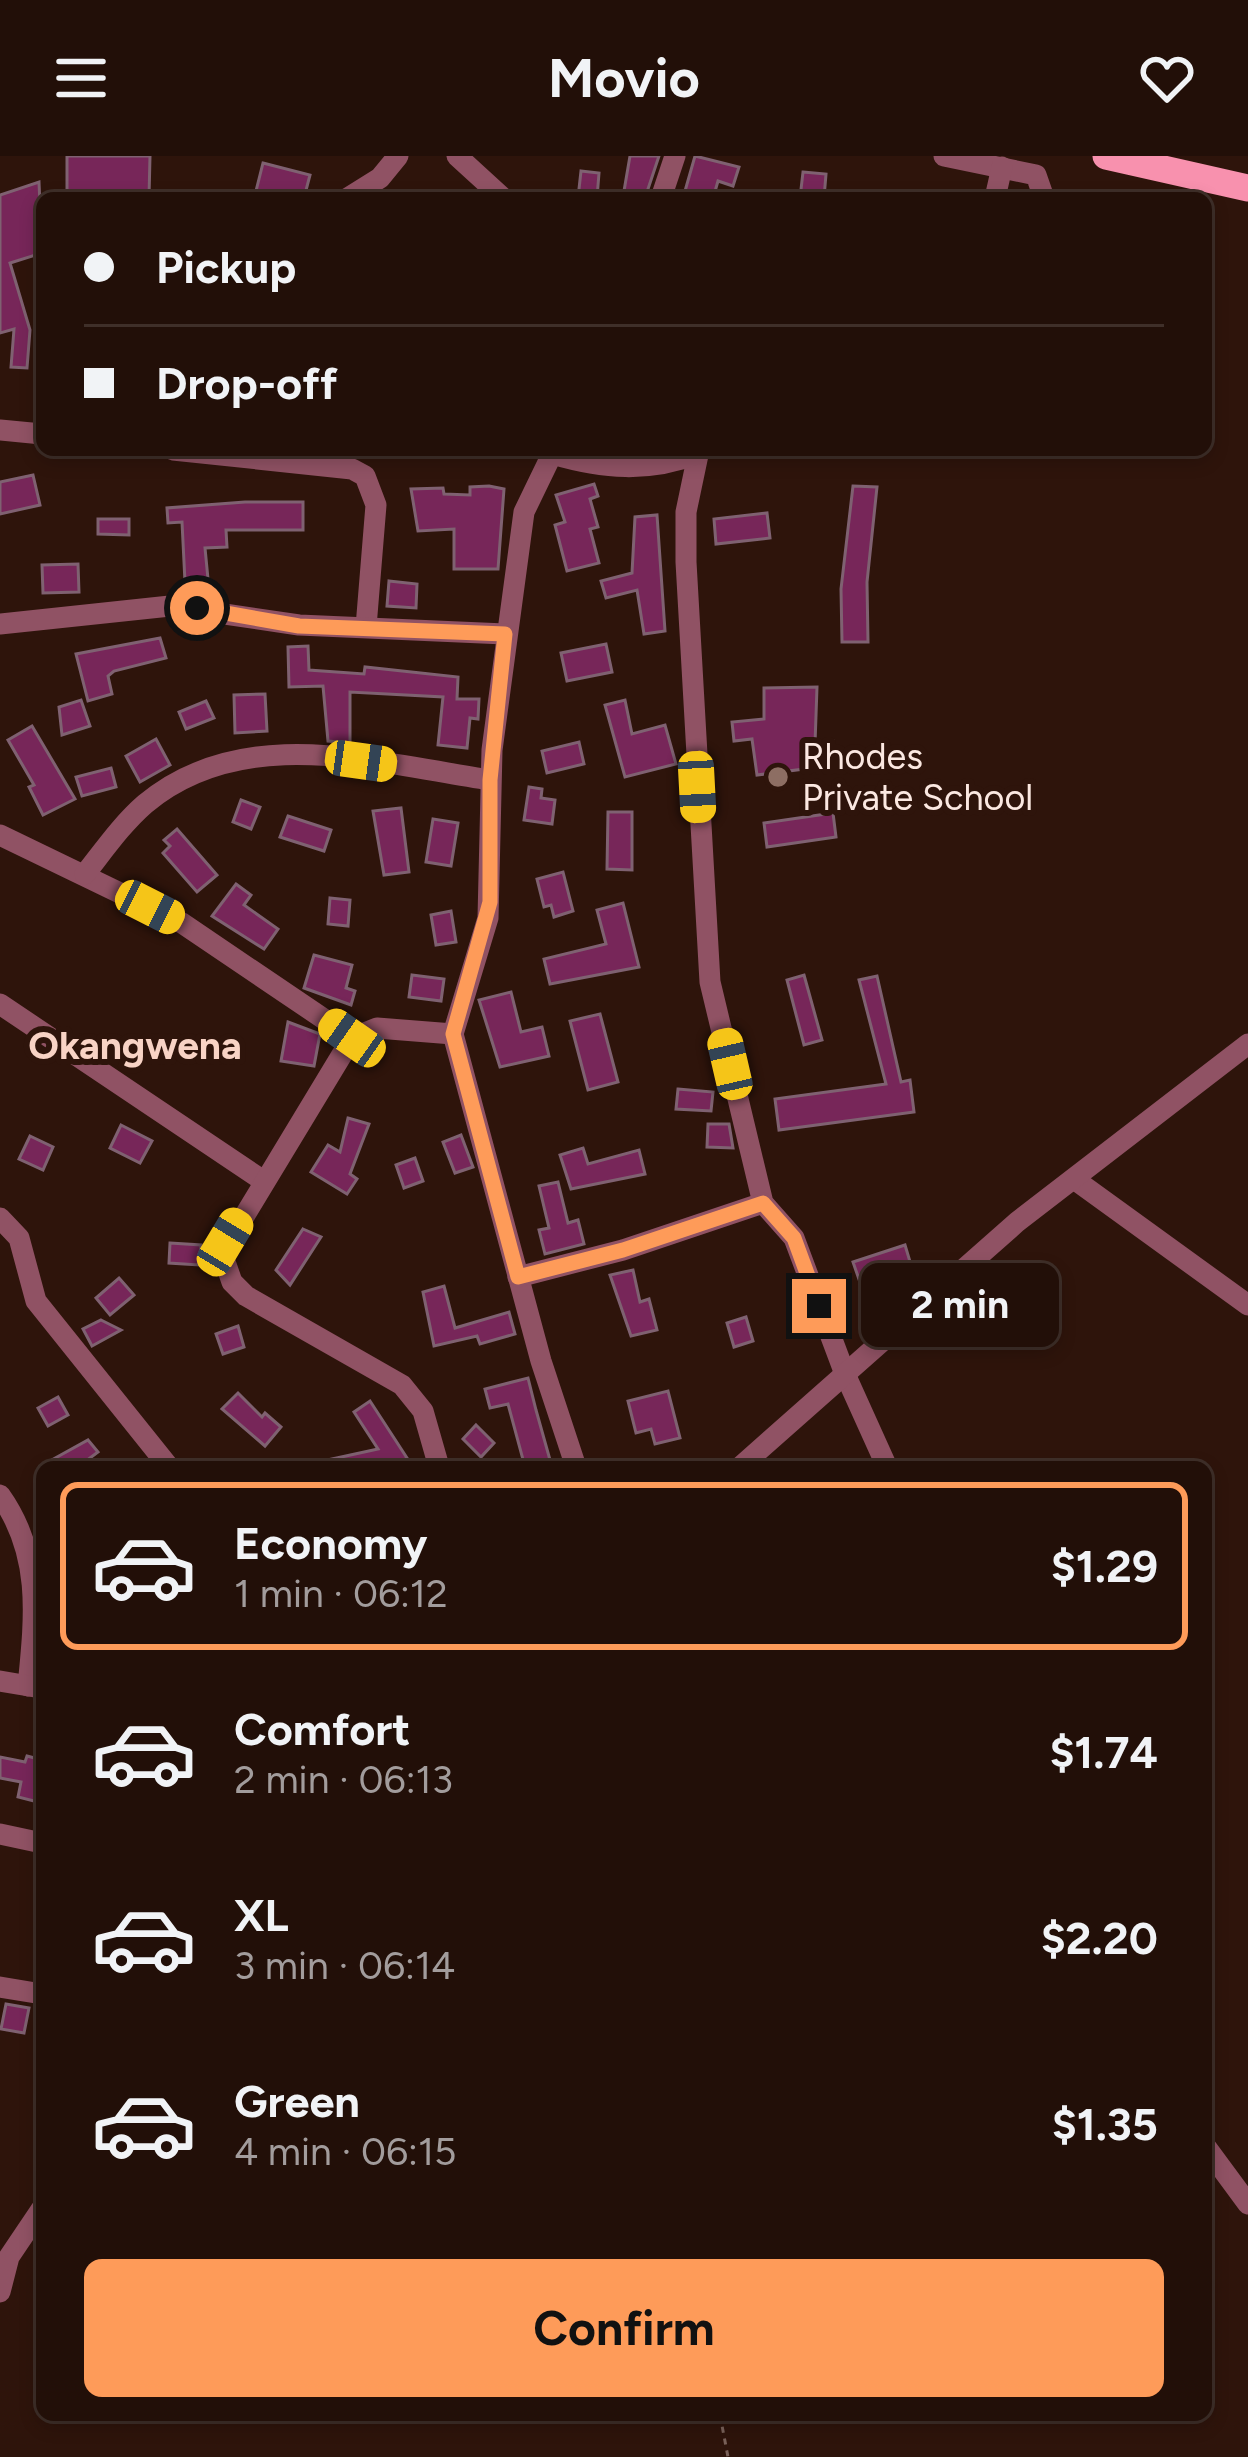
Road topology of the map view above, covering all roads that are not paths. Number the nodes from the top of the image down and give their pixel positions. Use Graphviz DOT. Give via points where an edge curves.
graph roads {
  1 [pos="398,156"];
  2 [pos="457,156"];
  3 [pos="675,156"];
  4 [pos="944,156"];
  5 [pos="1106,156"];
  6 [pos="1152,161"];
  7 [pos="1002,167"];
  8 [pos="1248,188"];
  9 [pos="358,192"];
  10 [pos="496,192"];
  11 [pos="663,192"];
  12 [pos="996,192"];
  13 [pos="1042,192"];
  14 [pos="0,430"];
  15 [pos="36,433"];
  16 [pos="230,456"];
  17 [pos="551,456"];
  18 [pos="565,456"];
  19 [pos="688,456"];
  20 [pos="698,456"];
  21 [pos="0,625"];
  22 [pos="366,627"];
  23 [pos="505,634"];
  24 [pos="490,780"];
  25 [pos="0,835"];
  26 [pos="86,874"];
  27 [pos="0,1004"];
  28 [pos="453,1034"];
  29 [pos="352,1038"];
  30 [pos="1248,1044"];
  31 [pos="1074,1179"];
  32 [pos="262,1180"];
  33 [pos="763,1203"];
  34 [pos="0,1218"];
  35 [pos="518,1277"];
  36 [pos="1248,1306"];
  37 [pos="844,1374"];
  38 [pos="164,1461"];
  39 [pos="437,1461"];
  40 [pos="574,1461"];
  41 [pos="747,1461"];
  42 [pos="884,1461"];
  43 [pos="0,1495"];
  44 [pos="0,1682"];
  45 [pos="35,1687"];
  46 [pos="0,1834"];
  47 [pos="36,1842"];
  48 [pos="0,1987"];
  49 [pos="36,1993"];
  50 [pos="1212,2155"];
  51 [pos="1248,2204"];
  52 [pos="36,2217"];
  53 [pos="0,2292"];
  1 -- 9 [label="street"];
  2 -- 10 [label="street"];
  3 -- 11 [label="street"];
  4 -- 7 [label="street"];
  5 -- 6 [label="main road"];
  6 -- 8 [label="main road"];
  7 -- 12 [label="street"];
  7 -- 13 [label="street" via="1036,175"];
  14 -- 15 [label="street"];
  16 -- 22 [label="street" via="365,476 376,505"];
  17 -- 23 [label="street" via="524,512"];
  18 -- 19 [label="street" via="597,467 666,466"];
  20 -- 33 [label="street" via="686,562 703,921"];
  21 -- 22 [label="street" via="170,606 299,626"];
  22 -- 23 [label="street"];
  23 -- 24 [label="street"];
  24 -- 26 [label="street" via="317,755 231,760 146,803"];
  24 -- 28 [label="street" via="488,918"];
  25 -- 26 [label="street"];
  26 -- 29 [label="street" via="242,960"];
  27 -- 32 [label="street"];
  28 -- 29 [label="street" via="377,1028"];
  28 -- 35 [label="street"];
  29 -- 32 [label="street"];
  30 -- 31 [label="street"];
  31 -- 36 [label="street"];
  31 -- 37 [label="street"];
  32 -- 39 [label="street" via="225,1242 232,1282 402,1385 423,1411"];
  33 -- 35 [label="street"];
  33 -- 37 [label="street" via="794,1238"];
  34 -- 38 [label="street" via="19,1238 36,1301"];
  35 -- 40 [label="street"];
  37 -- 41 [label="street"];
  37 -- 42 [label="street"];
  43 -- 45 [label="street" via="20,1523 33,1570"];
  44 -- 45 [label="street"];
  46 -- 47 [label="street"];
  48 -- 49 [label="street"];
  50 -- 51 [label="street"];
  52 -- 53 [label="street" via="9,2257"];
}
